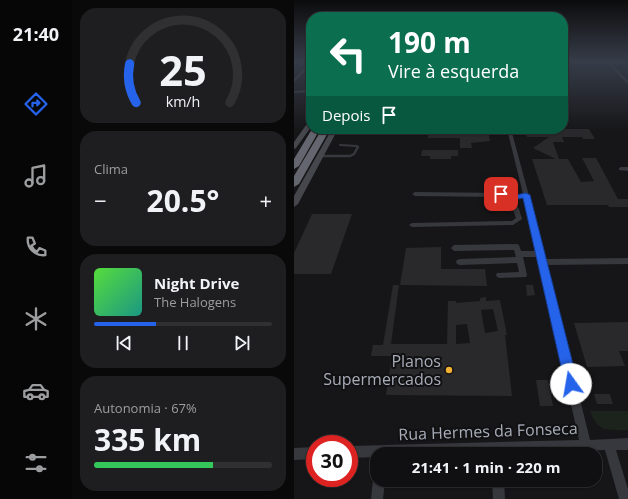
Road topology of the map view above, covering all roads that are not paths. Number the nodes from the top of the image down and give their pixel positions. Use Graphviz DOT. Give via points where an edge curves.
graph roads {
  1 [pos="306,91"];
  2 [pos="294,92"];
  3 [pos="306,129"];
  4 [pos="313,134"];
  5 [pos="323,134"];
  6 [pos="333,134"];
  7 [pos="510,134"];
  8 [pos="340,145"];
  9 [pos="294,147"];
  10 [pos="320,156"];
  11 [pos="294,166"];
  12 [pos="621,169"];
  13 [pos="628,169"];
  14 [pos="294,184"];
  15 [pos="415,194"];
  16 [pos="526,195"];
  17 [pos="508,199"];
  18 [pos="294,204"];
  19 [pos="412,225"];
  20 [pos="454,248"];
  21 [pos="519,257"];
  22 [pos="542,258"];
  23 [pos="628,261"];
  24 [pos="460,262"];
  25 [pos="500,275"];
  26 [pos="628,444"];
  27 [pos="586,445"];
  28 [pos="609,445"];
  29 [pos="550,447"];
  30 [pos="358,452"];
  31 [pos="370,452"];
  32 [pos="306,453"];
  33 [pos="294,454"];
  34 [pos="378,487"];
  35 [pos="498,487"];
  36 [pos="377,499"];
  37 [pos="499,499"];
  38 [pos="625,499"];
  1 -- 2 [label="street"];
  3 -- 9 [label="street"];
  4 -- 11 [label="highway"];
  5 -- 14 [label="highway"];
  6 -- 10 [label="street"];
  7 -- 16 [label="street"];
  8 -- 10 [label="lane" via="358,147 350,156"];
  10 -- 18 [label="street"];
  12 -- 13 [label="street"];
  15 -- 17 [label="street" via="501,194"];
  16 -- 17 [label="street"];
  16 -- 22 [label="street"];
  17 -- 19 [label="street" via="516,209 519,220 516,222"];
  20 -- 21 [label="street" via="517,247"];
  21 -- 22 [label="street"];
  21 -- 24 [label="street"];
  21 -- 25 [label="street" via="523,275"];
  22 -- 23 [label="street"];
  22 -- 27 [label="street"];
  26 -- 28 [label="street, Rua Hermes da Fonseca"];
  27 -- 28 [label="street, Rua Hermes da Fonseca"];
  27 -- 29 [label="street, Rua Hermes da Fonseca"];
  28 -- 38 [label="street"];
  30 -- 31 [label="street, Rua Hermes da Fonseca"];
  32 -- 33 [label="street"];
  34 -- 36 [label="street"];
  35 -- 37 [label="street"];
}
